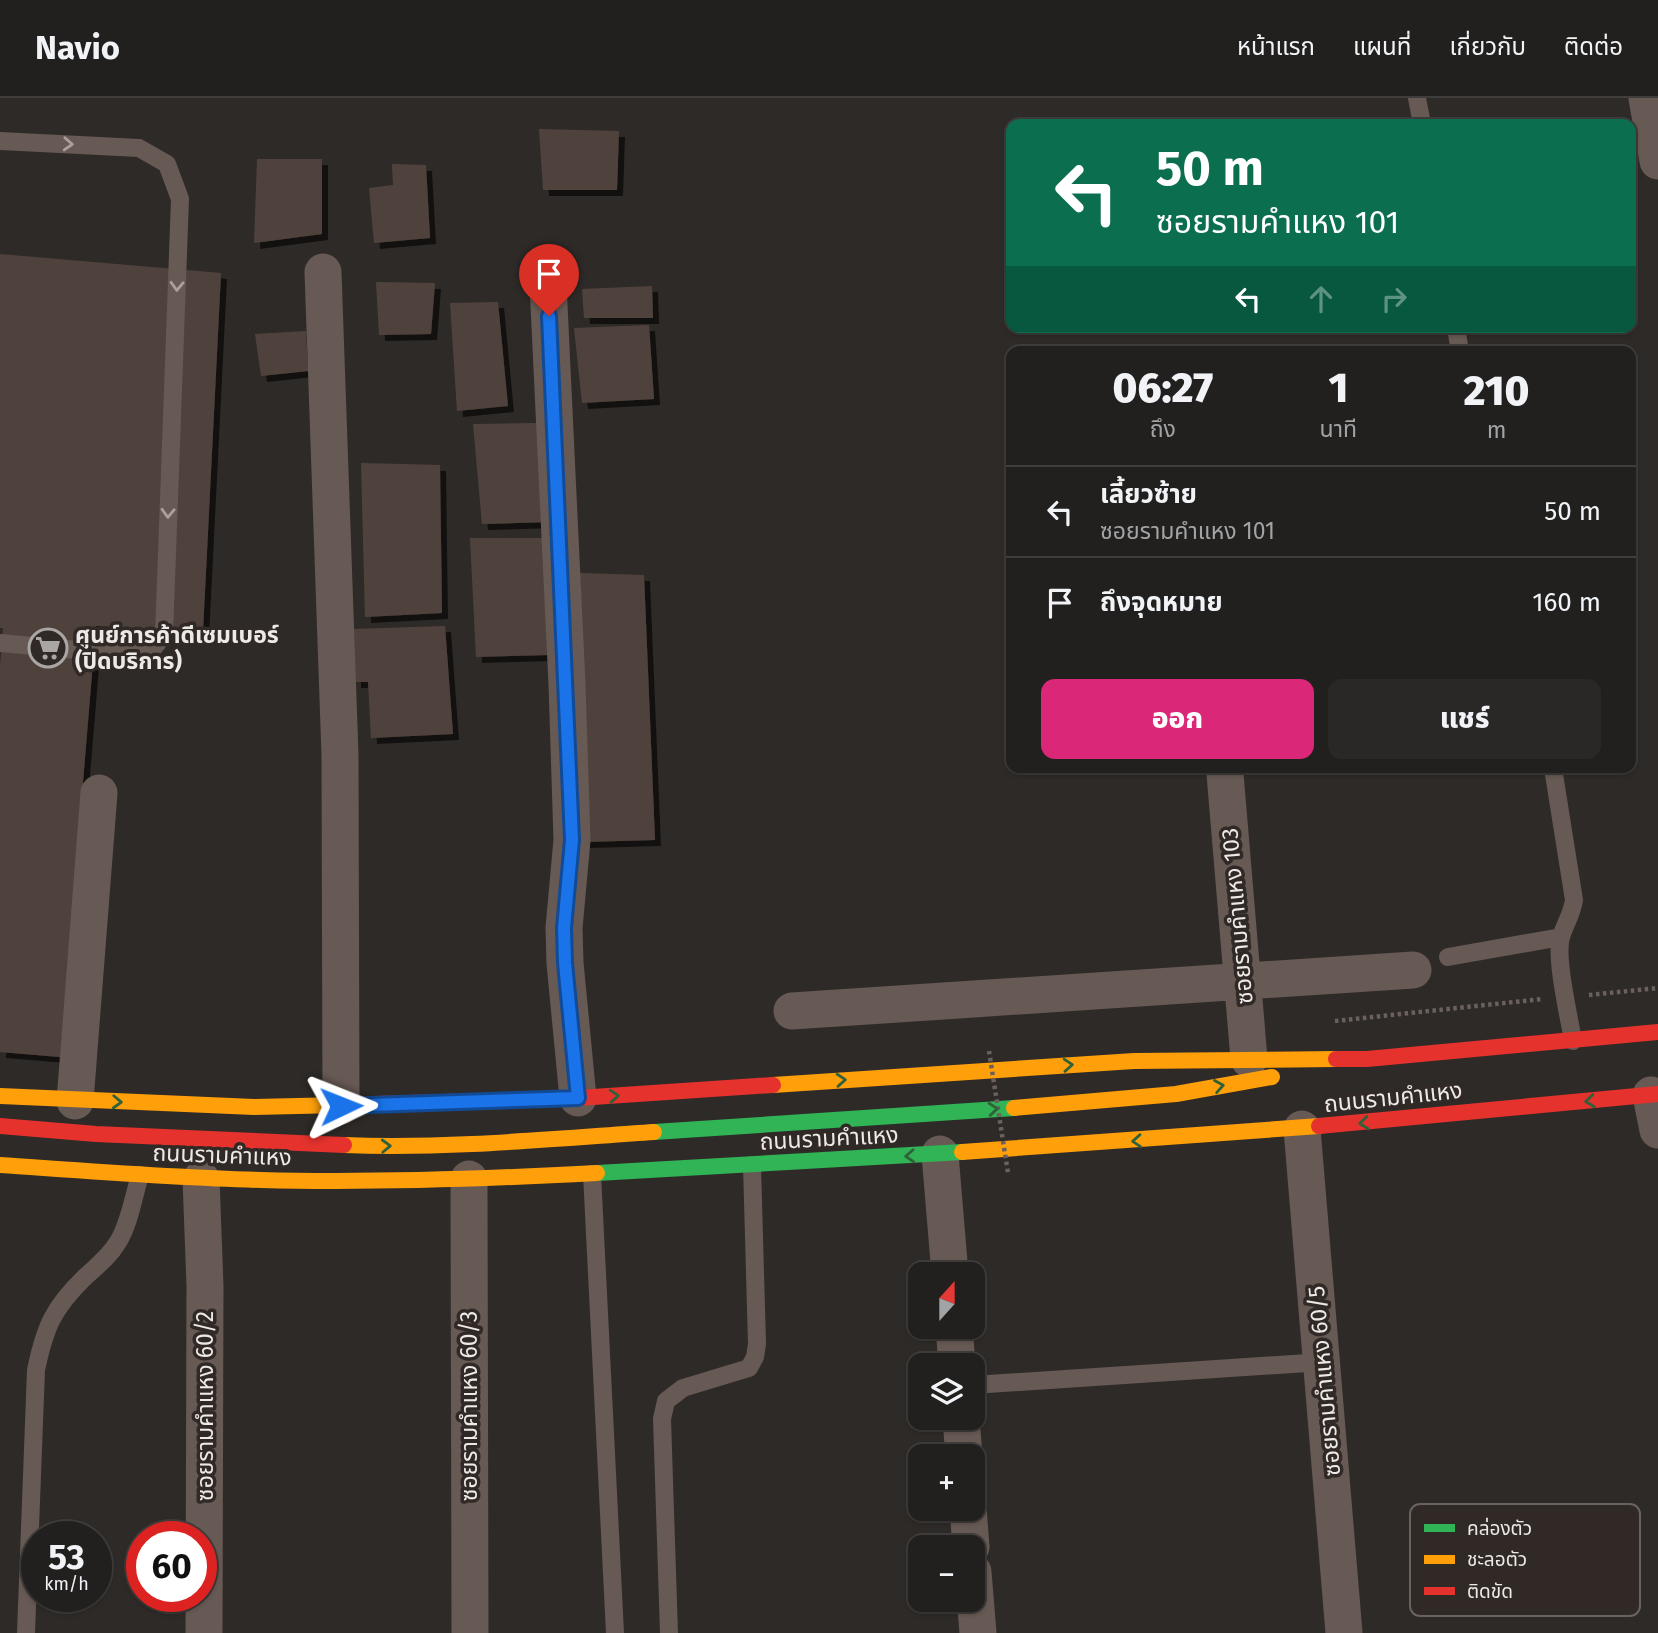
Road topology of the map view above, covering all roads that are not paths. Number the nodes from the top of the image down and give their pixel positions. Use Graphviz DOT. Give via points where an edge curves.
graph roads {
  1 [pos="1417,98"];
  2 [pos="1647,98"];
  3 [pos="1421,119"];
  4 [pos="0,141"];
  5 [pos="1658,161"];
  6 [pos="547,263"];
  7 [pos="323,272"];
  8 [pos="0,643"];
  9 [pos="1554,773"];
  10 [pos="1226,774"];
  11 [pos="99,793"];
  12 [pos="1561,937"];
  13 [pos="1448,957"];
  14 [pos="1413,970"];
  15 [pos="1243,983"];
  16 [pos="792,1011"];
  17 [pos="1658,1032"];
  18 [pos="1573,1041"];
  19 [pos="1249,1059"];
  20 [pos="1367,1059"];
  21 [pos="0,1096"];
  22 [pos="578,1098"];
  23 [pos="75,1101"];
  24 [pos="341,1106"];
  25 [pos="1656,1106"];
  26 [pos="0,1126"];
  27 [pos="1302,1129"];
  28 [pos="940,1154"];
  29 [pos="752,1165"];
  30 [pos="0,1166"];
  31 [pos="592,1174"];
  32 [pos="140,1175"];
  33 [pos="201,1179"];
  34 [pos="469,1179"];
  35 [pos="949,1262"];
  36 [pos="1323,1362"];
  37 [pos="985,1384"];
  38 [pos="976,1612"];
  39 [pos="26,1633"];
  40 [pos="204,1633"];
  41 [pos="470,1633"];
  42 [pos="615,1633"];
  43 [pos="669,1633"];
  44 [pos="978,1633"];
  45 [pos="1344,1633"];
  1 -- 3 [label="lane"];
  2 -- 5 [label="street"];
  4 -- 8 [label="lane, one-way" via="139,148 167,164 180,199 164,635 152,650 132,655"];
  6 -- 22 [label="street" via="572,840 565,963"];
  7 -- 24 [label="street" via="340,755"];
  9 -- 12 [label="lane" via="1574,900"];
  10 -- 15 [label="street, ซอยรามคำแหง 103"];
  11 -- 23 [label="street"];
  12 -- 13 [label="lane"];
  12 -- 18 [label="lane"];
  14 -- 15 [label="street"];
  15 -- 16 [label="street"];
  15 -- 19 [label="street, ซอยรามคำแหง 103"];
  17 -- 18 [label="main road, ถนนรามคำแหง"];
  18 -- 20 [label="main road, ถนนรามคำแหง"];
  19 -- 20 [label="main road, ถนนรามคำแหง"];
  22 -- 19 [label="main road, ถนนรามคำแหง, one-way" via="1069,1065"];
  26 -- 20 [label="main road, ถนนรามคำแหง, one-way" via="376,1146 930,1115 1176,1094"];
  21 -- 23 [label="main road, ถนนรามคำแหง"];
  22 -- 24 [label="main road, ถนนรามคำแหง"];
  23 -- 24 [label="main road, ถนนรามคำแหง, one-way"];
  25 -- 27 [label="main road, ถนนรามคำแหง, one-way"];
  27 -- 28 [label="main road, ถนนรามคำแหง, one-way"];
  27 -- 36 [label="street, ซอยรามคำแหง 60/5"];
  28 -- 29 [label="main road, ถนนรามคำแหง, one-way"];
  28 -- 35 [label="street"];
  29 -- 31 [label="main road, ถนนรามคำแหง"];
  29 -- 43 [label="lane" via="755,1357 749,1368 682,1388 666,1401 662,1419"];
  30 -- 32 [label="main road, ถนนรามคำแหง"];
  31 -- 34 [label="main road, ถนนรามคำแหง"];
  31 -- 42 [label="lane"];
  32 -- 33 [label="main road, ถนนรามคำแหง"];
  32 -- 39 [label="lane" via="120,1240 57,1307 44,1334 36,1370"];
  33 -- 34 [label="main road, ถนนรามคำแหง"];
  33 -- 40 [label="street, ซอยรามคำแหง 60/2"];
  34 -- 41 [label="street, ซอยรามคำแหง 60/3"];
  36 -- 37 [label="lane"];
  36 -- 45 [label="street, ซอยรามคำแหง 60/5"];
  38 -- 44 [label="street"];
}
